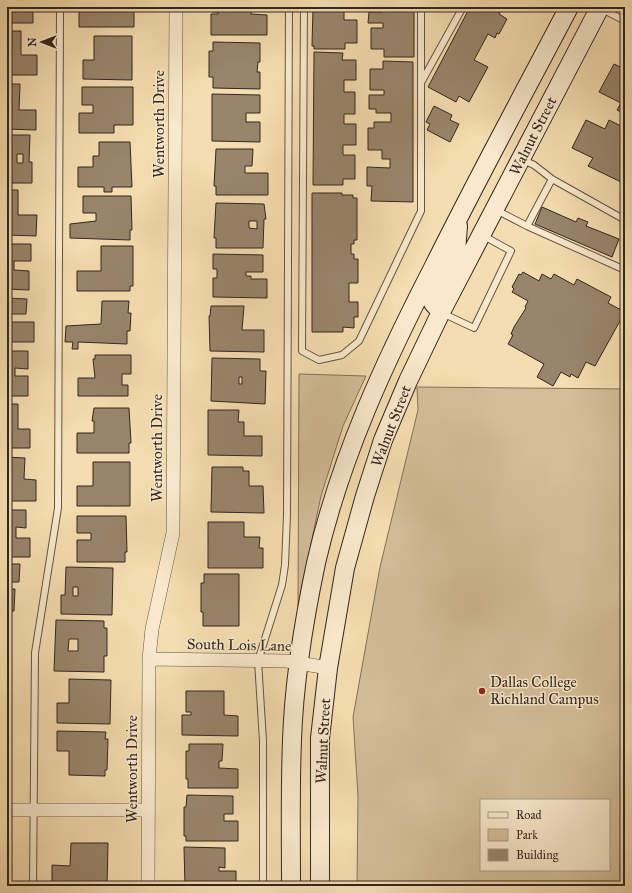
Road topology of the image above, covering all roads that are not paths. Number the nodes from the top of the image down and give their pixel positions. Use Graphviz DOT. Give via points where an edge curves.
graph roads {
  1 [pos="60,7"];
  2 [pos="176,7"];
  3 [pos="289,7"];
  4 [pos="304,7"];
  5 [pos="421,7"];
  6 [pos="463,7"];
  7 [pos="569,7"];
  8 [pos="599,7"];
  9 [pos="625,21"];
  10 [pos="421,83"];
  11 [pos="521,159"];
  12 [pos="552,179"];
  13 [pos="495,209"];
  14 [pos="459,215"];
  15 [pos="625,220"];
  16 [pos="527,226"];
  17 [pos="482,235"];
  18 [pos="625,270"];
  19 [pos="441,312"];
  20 [pos="149,659"];
  21 [pos="258,661"];
  22 [pos="299,662"];
  23 [pos="328,668"];
  24 [pos="7,810"];
  25 [pos="34,810"];
  26 [pos="148,810"];
  27 [pos="34,886"];
  28 [pos="148,886"];
  29 [pos="263,886"];
  30 [pos="291,886"];
  31 [pos="320,886"];
  1 -- 25 [label="lane" via="58,508 35,653"];
  2 -- 20 [label="street, Wentworth Drive" via="172,532 152,629"];
  3 -- 21 [label="lane" via="286,540 282,585"];
  4 -- 10 [label="lane" via="302,351 319,360 342,355 359,340 421,211"];
  5 -- 10 [label="lane"];
  6 -- 10 [label="lane"];
  7 -- 14 [label="main road, Walnut Street"];
  8 -- 9 [label="lane"];
  8 -- 11 [label="main road, Walnut Street"];
  11 -- 12 [label="lane" via="534,165"];
  11 -- 13 [label="main road, Walnut Street"];
  12 -- 15 [label="lane"];
  12 -- 16 [label="lane"];
  13 -- 16 [label="lane"];
  13 -- 17 [label="main road, Walnut Street"];
  14 -- 19 [label="main road" via="456,252 433,303"];
  14 -- 22 [label="main road, Walnut Street" via="397,338 352,442 334,495 316,563"];
  16 -- 18 [label="lane"];
  17 -- 19 [label="main road, Walnut Street"];
  17 -- 19 [label="lane" via="511,251 474,328"];
  19 -- 23 [label="main road, Walnut Street" via="386,433 365,496 345,568"];
  20 -- 21 [label="street, South Lois Lane"];
  20 -- 26 [label="street, Wentworth Drive"];
  21 -- 22 [label="street, South Lois Lane"];
  21 -- 29 [label="lane" via="263,741"];
  22 -- 23 [label="street, South Lois Lane"];
  22 -- 30 [label="main road, Walnut Street" via="292,739"];
  23 -- 31 [label="main road, Walnut Street" via="320,738"];
  24 -- 25 [label="street"];
  25 -- 26 [label="street"];
  25 -- 27 [label="lane"];
  26 -- 28 [label="street, Wentworth Drive"];
}
